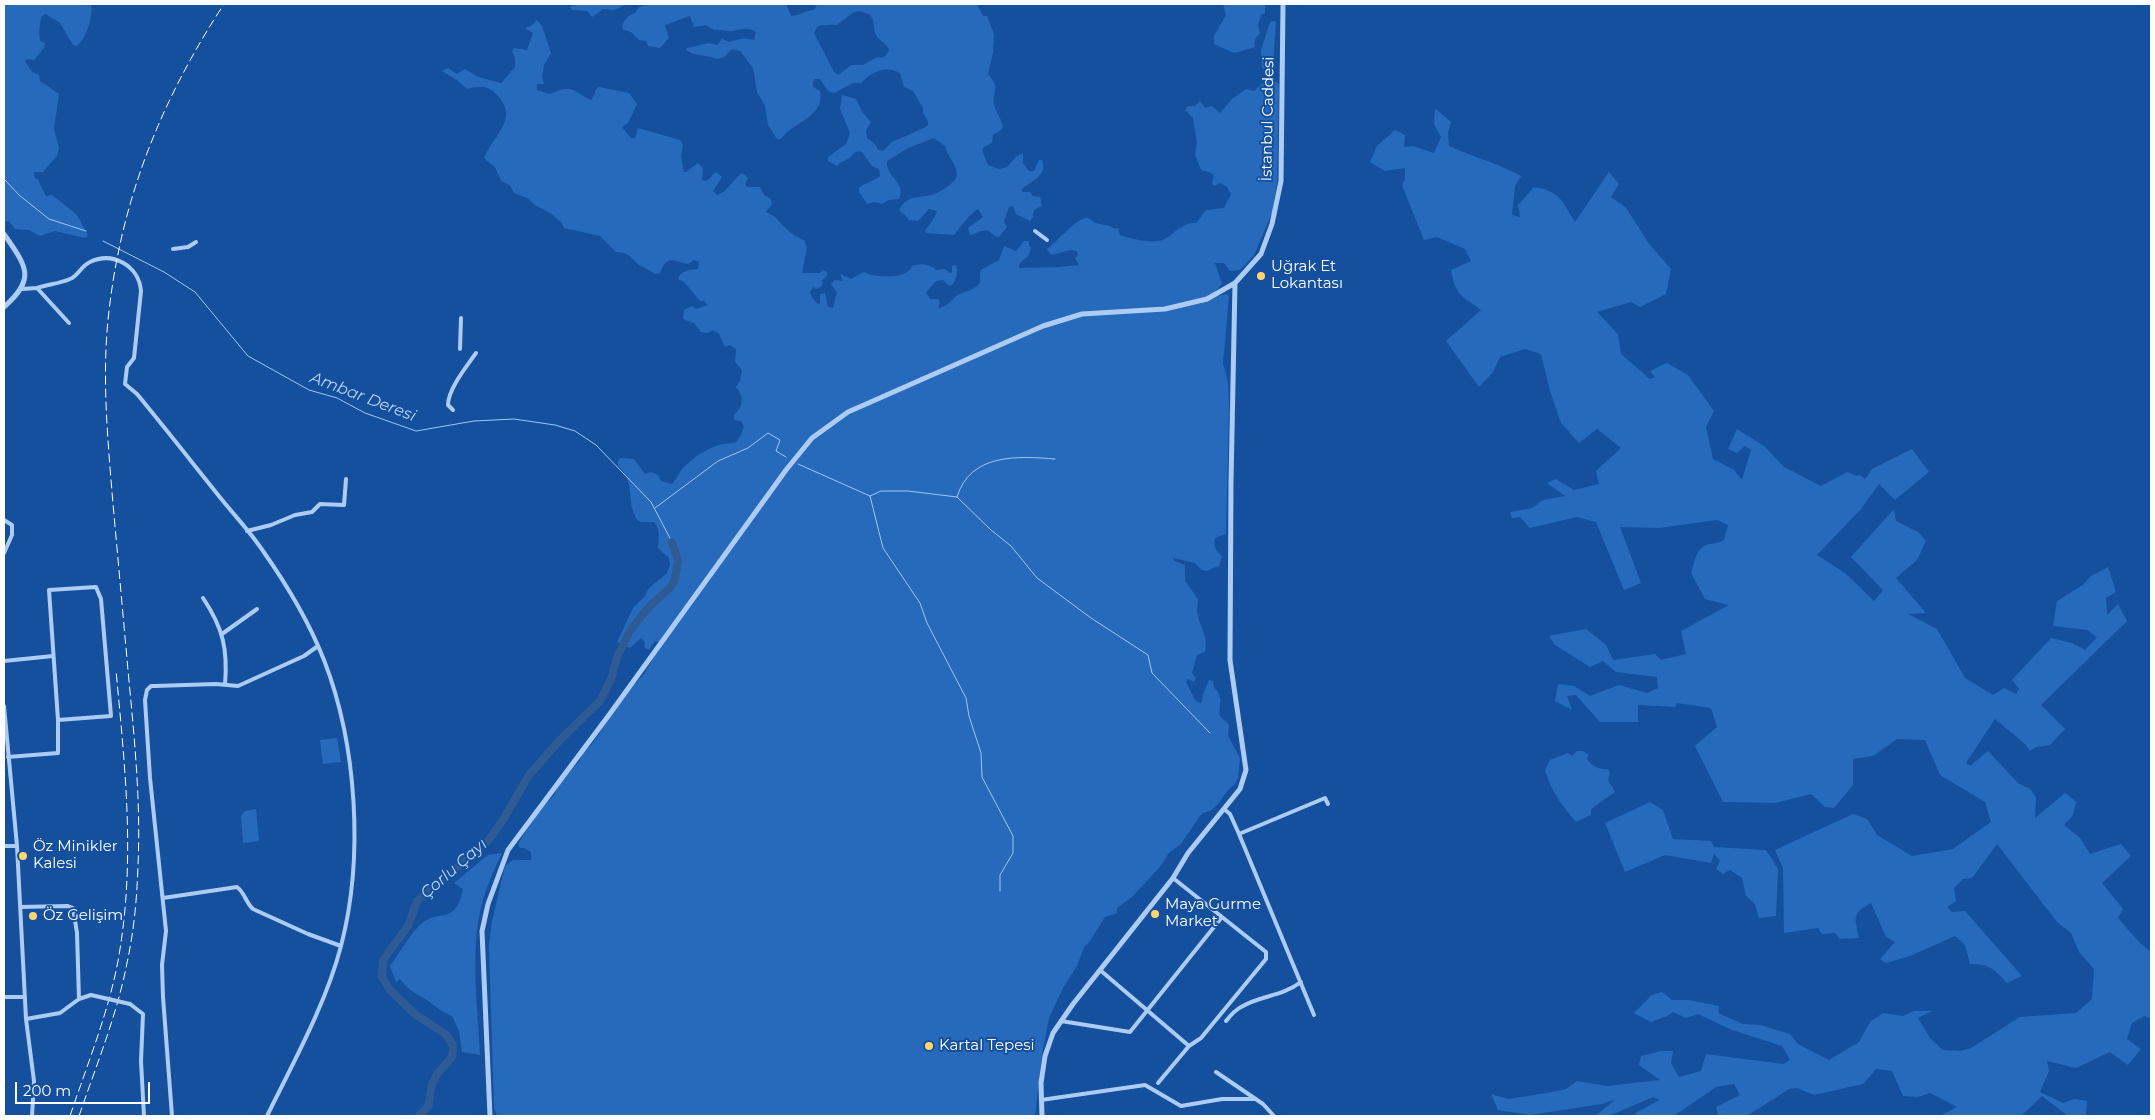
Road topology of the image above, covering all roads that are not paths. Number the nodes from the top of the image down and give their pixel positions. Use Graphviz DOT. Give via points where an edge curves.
graph roads {
  1 [pos="1284,4"];
  2 [pos="1035,231"];
  3 [pos="4,234"];
  4 [pos="1047,240"];
  5 [pos="196,242"];
  6 [pos="173,249"];
  7 [pos="1235,283"];
  8 [pos="22,288"];
  9 [pos="37,288"];
  10 [pos="4,307"];
  11 [pos="461,318"];
  12 [pos="69,323"];
  13 [pos="460,349"];
  14 [pos="476,353"];
  15 [pos="453,410"];
  16 [pos="346,479"];
  17 [pos="4,520"];
  18 [pos="247,531"];
  19 [pos="4,553"];
  20 [pos="203,598"];
  21 [pos="257,610"];
  22 [pos="222,634"];
  23 [pos="318,646"];
  24 [pos="53,656"];
  25 [pos="4,661"];
  26 [pos="225,685"];
  27 [pos="4,706"];
  28 [pos="58,720"];
  29 [pos="4,728"];
  30 [pos="8,757"];
  31 [pos="1328,804"];
  32 [pos="1224,808"];
  33 [pos="1239,834"];
  34 [pos="4,846"];
  35 [pos="17,846"];
  36 [pos="1173,878"];
  37 [pos="163,898"];
  38 [pos="20,907"];
  39 [pos="1222,917"];
  40 [pos="341,946"];
  41 [pos="1100,970"];
  42 [pos="1301,982"];
  43 [pos="4,996"];
  44 [pos="25,997"];
  45 [pos="79,999"];
  46 [pos="1147,1010"];
  47 [pos="1314,1015"];
  48 [pos="26,1019"];
  49 [pos="1061,1021"];
  50 [pos="1226,1021"];
  51 [pos="1189,1046"];
  52 [pos="1216,1072"];
  53 [pos="1158,1083"];
  54 [pos="1254,1099"];
  55 [pos="1041,1100"];
  56 [pos="32,1116"];
  57 [pos="144,1116"];
  58 [pos="172,1116"];
  59 [pos="267,1116"];
  60 [pos="490,1116"];
  61 [pos="1042,1116"];
  62 [pos="1274,1116"];
  1 -- 7 [label="street, İstanbul Caddesi" via="1280,181 1272,224 1261,254"];
  2 -- 4 [label="street"];
  3 -- 8 [label="street" via="23,264 25,280"];
  5 -- 6 [label="street"];
  7 -- 32 [label="street" via="1230,660 1246,770 1240,789"];
  7 -- 60 [label="street, İstanbul Caddesi" via="1208,299 1165,309 1082,314 1043,326 848,412 812,438 505,856 482,931"];
  8 -- 9 [label="street"];
  8 -- 10 [label="street"];
  9 -- 12 [label="street"];
  9 -- 18 [label="street" via="72,278 91,261 107,258 126,263 133,270 141,291 134,358 127,367 125,384 137,394"];
  11 -- 13 [label="street"];
  14 -- 15 [label="street" via="448,400"];
  16 -- 18 [label="street" via="344,505 320,504 312,512"];
  17 -- 19 [label="street" via="12,525 12,535"];
  18 -- 23 [label="street" via="293,596"];
  20 -- 22 [label="street"];
  21 -- 22 [label="street"];
  22 -- 26 [label="street"];
  23 -- 26 [label="street" via="304,656 238,686"];
  23 -- 40 [label="street" via="338,708 350,768 354,864"];
  24 -- 25 [label="street"];
  24 -- 28 [label="street"];
  24 -- 28 [label="street" via="49,590 96,587 101,599 111,716"];
  26 -- 37 [label="street" via="151,686 147,690 150,778"];
  27 -- 29 [label="street"];
  28 -- 30 [label="street" via="58,753"];
  29 -- 30 [label="street"];
  30 -- 35 [label="street"];
  31 -- 33 [label="street" via="1325,798"];
  32 -- 33 [label="street"];
  32 -- 36 [label="street"];
  33 -- 42 [label="street"];
  34 -- 35 [label="street"];
  35 -- 38 [label="street"];
  36 -- 39 [label="street"];
  36 -- 41 [label="street"];
  37 -- 40 [label="street" via="237,887 253,909"];
  37 -- 58 [label="street" via="166,932 162,964 163,997"];
  38 -- 44 [label="street"];
  38 -- 45 [label="street" via="73,908"];
  39 -- 46 [label="street"];
  39 -- 51 [label="street" via="1266,952 1266,959 1201,1038"];
  40 -- 59 [label="street" via="307,1035"];
  41 -- 46 [label="street"];
  41 -- 49 [label="street"];
  42 -- 47 [label="street"];
  42 -- 50 [label="street" via="1287,992 1240,1007"];
  43 -- 44 [label="street"];
  44 -- 48 [label="street"];
  45 -- 48 [label="street" via="60,1013"];
  45 -- 57 [label="street, bridge" via="91,994 130,1004 142,1014"];
  46 -- 49 [label="street" via="1130,1032"];
  46 -- 51 [label="street"];
  48 -- 56 [label="street" via="34,1081"];
  49 -- 55 [label="street" via="1045,1056"];
  51 -- 53 [label="street"];
  52 -- 54 [label="street"];
  54 -- 55 [label="street" via="1222,1099 1181,1106 1145,1085"];
  54 -- 62 [label="street"];
  55 -- 61 [label="street"];
}
